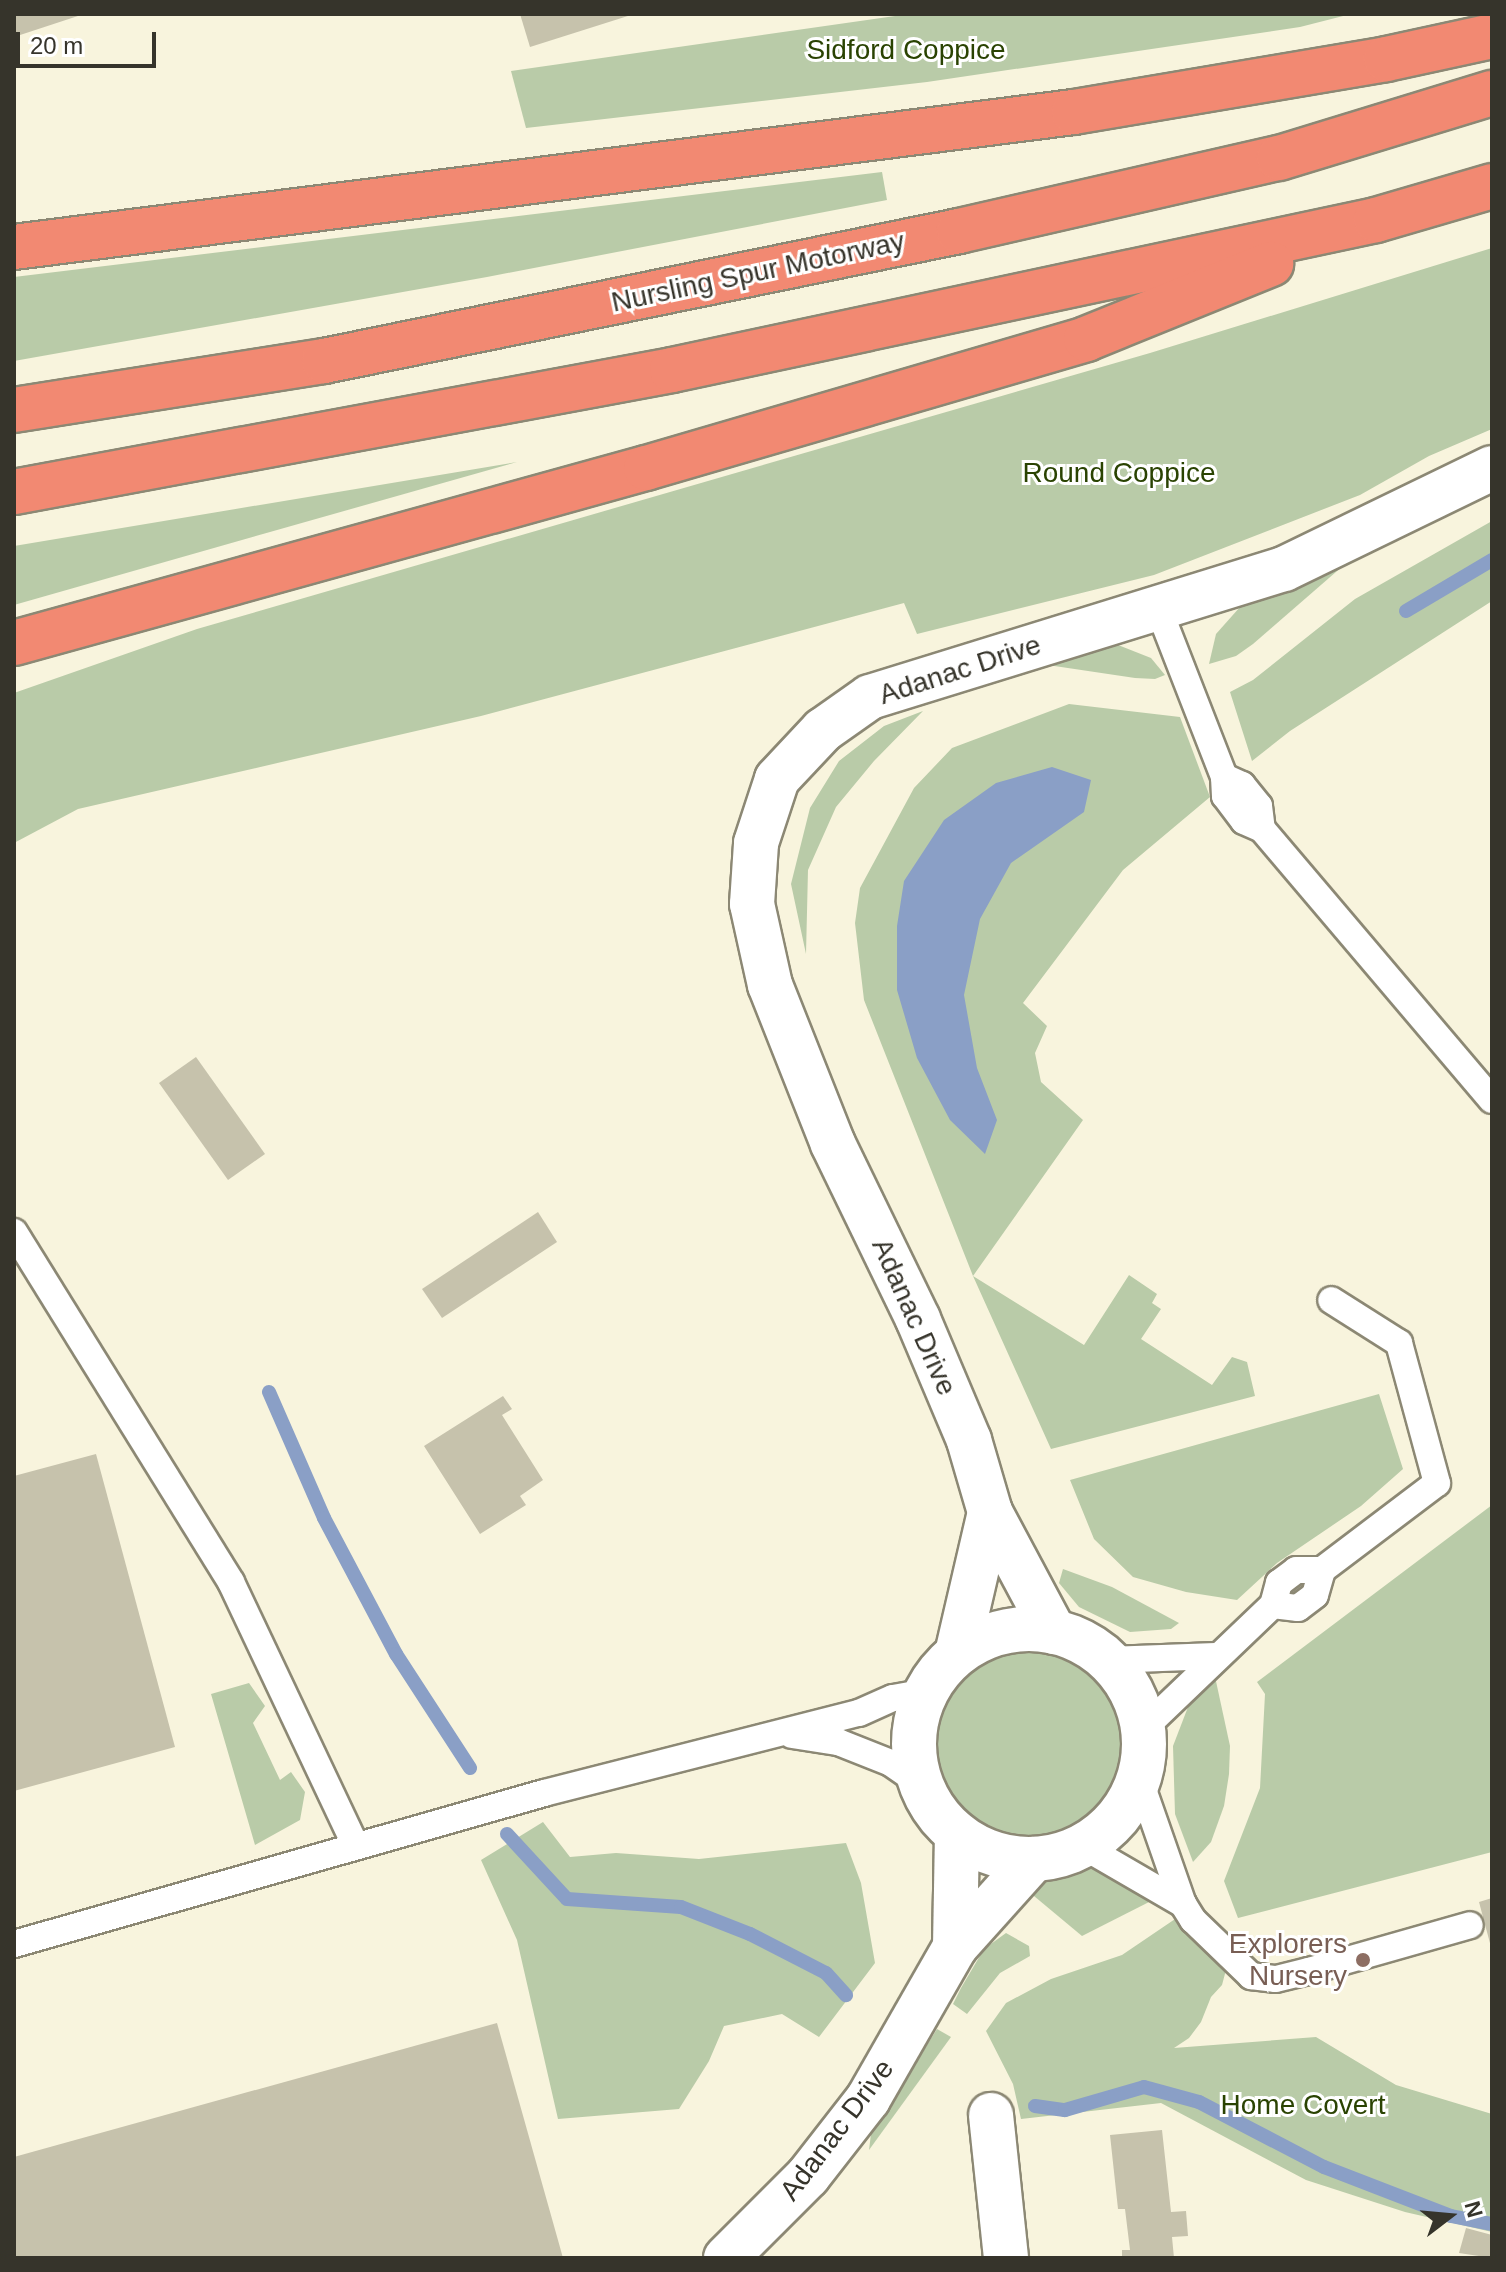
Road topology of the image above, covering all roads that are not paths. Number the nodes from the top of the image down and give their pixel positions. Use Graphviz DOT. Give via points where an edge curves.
graph roads {
  1 [pos="1492,36"];
  2 [pos="1492,93"];
  3 [pos="1492,186"];
  4 [pos="1376,220"];
  5 [pos="14,247"];
  6 [pos="14,410"];
  7 [pos="1492,468"];
  8 [pos="14,492"];
  9 [pos="1159,610"];
  10 [pos="14,643"];
  11 [pos="1492,1100"];
  12 [pos="14,1232"];
  13 [pos="1331,1300"];
  14 [pos="990,1512"];
  15 [pos="1054,1632"];
  16 [pos="957,1654"];
  17 [pos="1216,1656"];
  18 [pos="1108,1660"];
  19 [pos="926,1692"];
  20 [pos="1142,1730"];
  21 [pos="781,1733"];
  22 [pos="1139,1778"];
  23 [pos="921,1784"];
  24 [pos="957,1834"];
  25 [pos="356,1846"];
  26 [pos="1083,1846"];
  27 [pos="1034,1859"];
  28 [pos="1183,1904"];
  29 [pos="1470,1925"];
  30 [pos="14,1944"];
  31 [pos="955,1947"];
  32 [pos="991,2115"];
  33 [pos="726,2258"];
  34 [pos="1006,2258"];
  1 -- 5 [label="highway" via="1074,112"];
  2 -- 6 [label="highway, Nursling Spur Motorway" via="1279,158 959,231 324,361"];
  3 -- 4 [label="highway"];
  4 -- 8 [label="highway" via="672,370"];
  4 -- 10 [label="highway" via="1086,339"];
  7 -- 9 [label="street, Adanac Drive" via="1284,569"];
  9 -- 11 [label="lane" via="1224,777 1242,785 1259,806 1262,829"];
  9 -- 14 [label="street, Adanac Drive" via="870,697 823,730 777,779 756,843 752,904 770,985 833,1144 918,1319"];
  12 -- 25 [label="lane" via="231,1582"];
  13 -- 17 [label="lane" via="1399,1343 1437,1483 1322,1570 1296,1570 1279,1583 1273,1605"];
  14 -- 15 [label="street, Adanac Drive"];
  14 -- 16 [label="street"];
  15 -- 16 [label="street" via="998,1633"];
  15 -- 18 [label="street" via="1084,1643"];
  16 -- 19 [label="street"];
  17 -- 18 [label="lane"];
  17 -- 20 [label="lane"];
  18 -- 20 [label="street" via="1132,1693"];
  19 -- 21 [label="lane"];
  19 -- 23 [label="street" via="914,1734"];
  20 -- 22 [label="street"];
  21 -- 23 [label="lane" via="838,1742 891,1763"];
  21 -- 25 [label="lane"];
  22 -- 26 [label="street" via="1118,1817"];
  22 -- 28 [label="lane"];
  23 -- 24 [label="street" via="934,1809"];
  24 -- 27 [label="street" via="997,1855"];
  24 -- 31 [label="street, Adanac Drive"];
  25 -- 30 [label="lane"];
  26 -- 27 [label="street"];
  26 -- 28 [label="lane"];
  27 -- 31 [label="street, Adanac Drive"];
  28 -- 29 [label="lane" via="1251,1976 1276,1979"];
  31 -- 33 [label="street, Adanac Drive" via="868,2099 808,2176"];
  32 -- 34 [label="street"];
}
